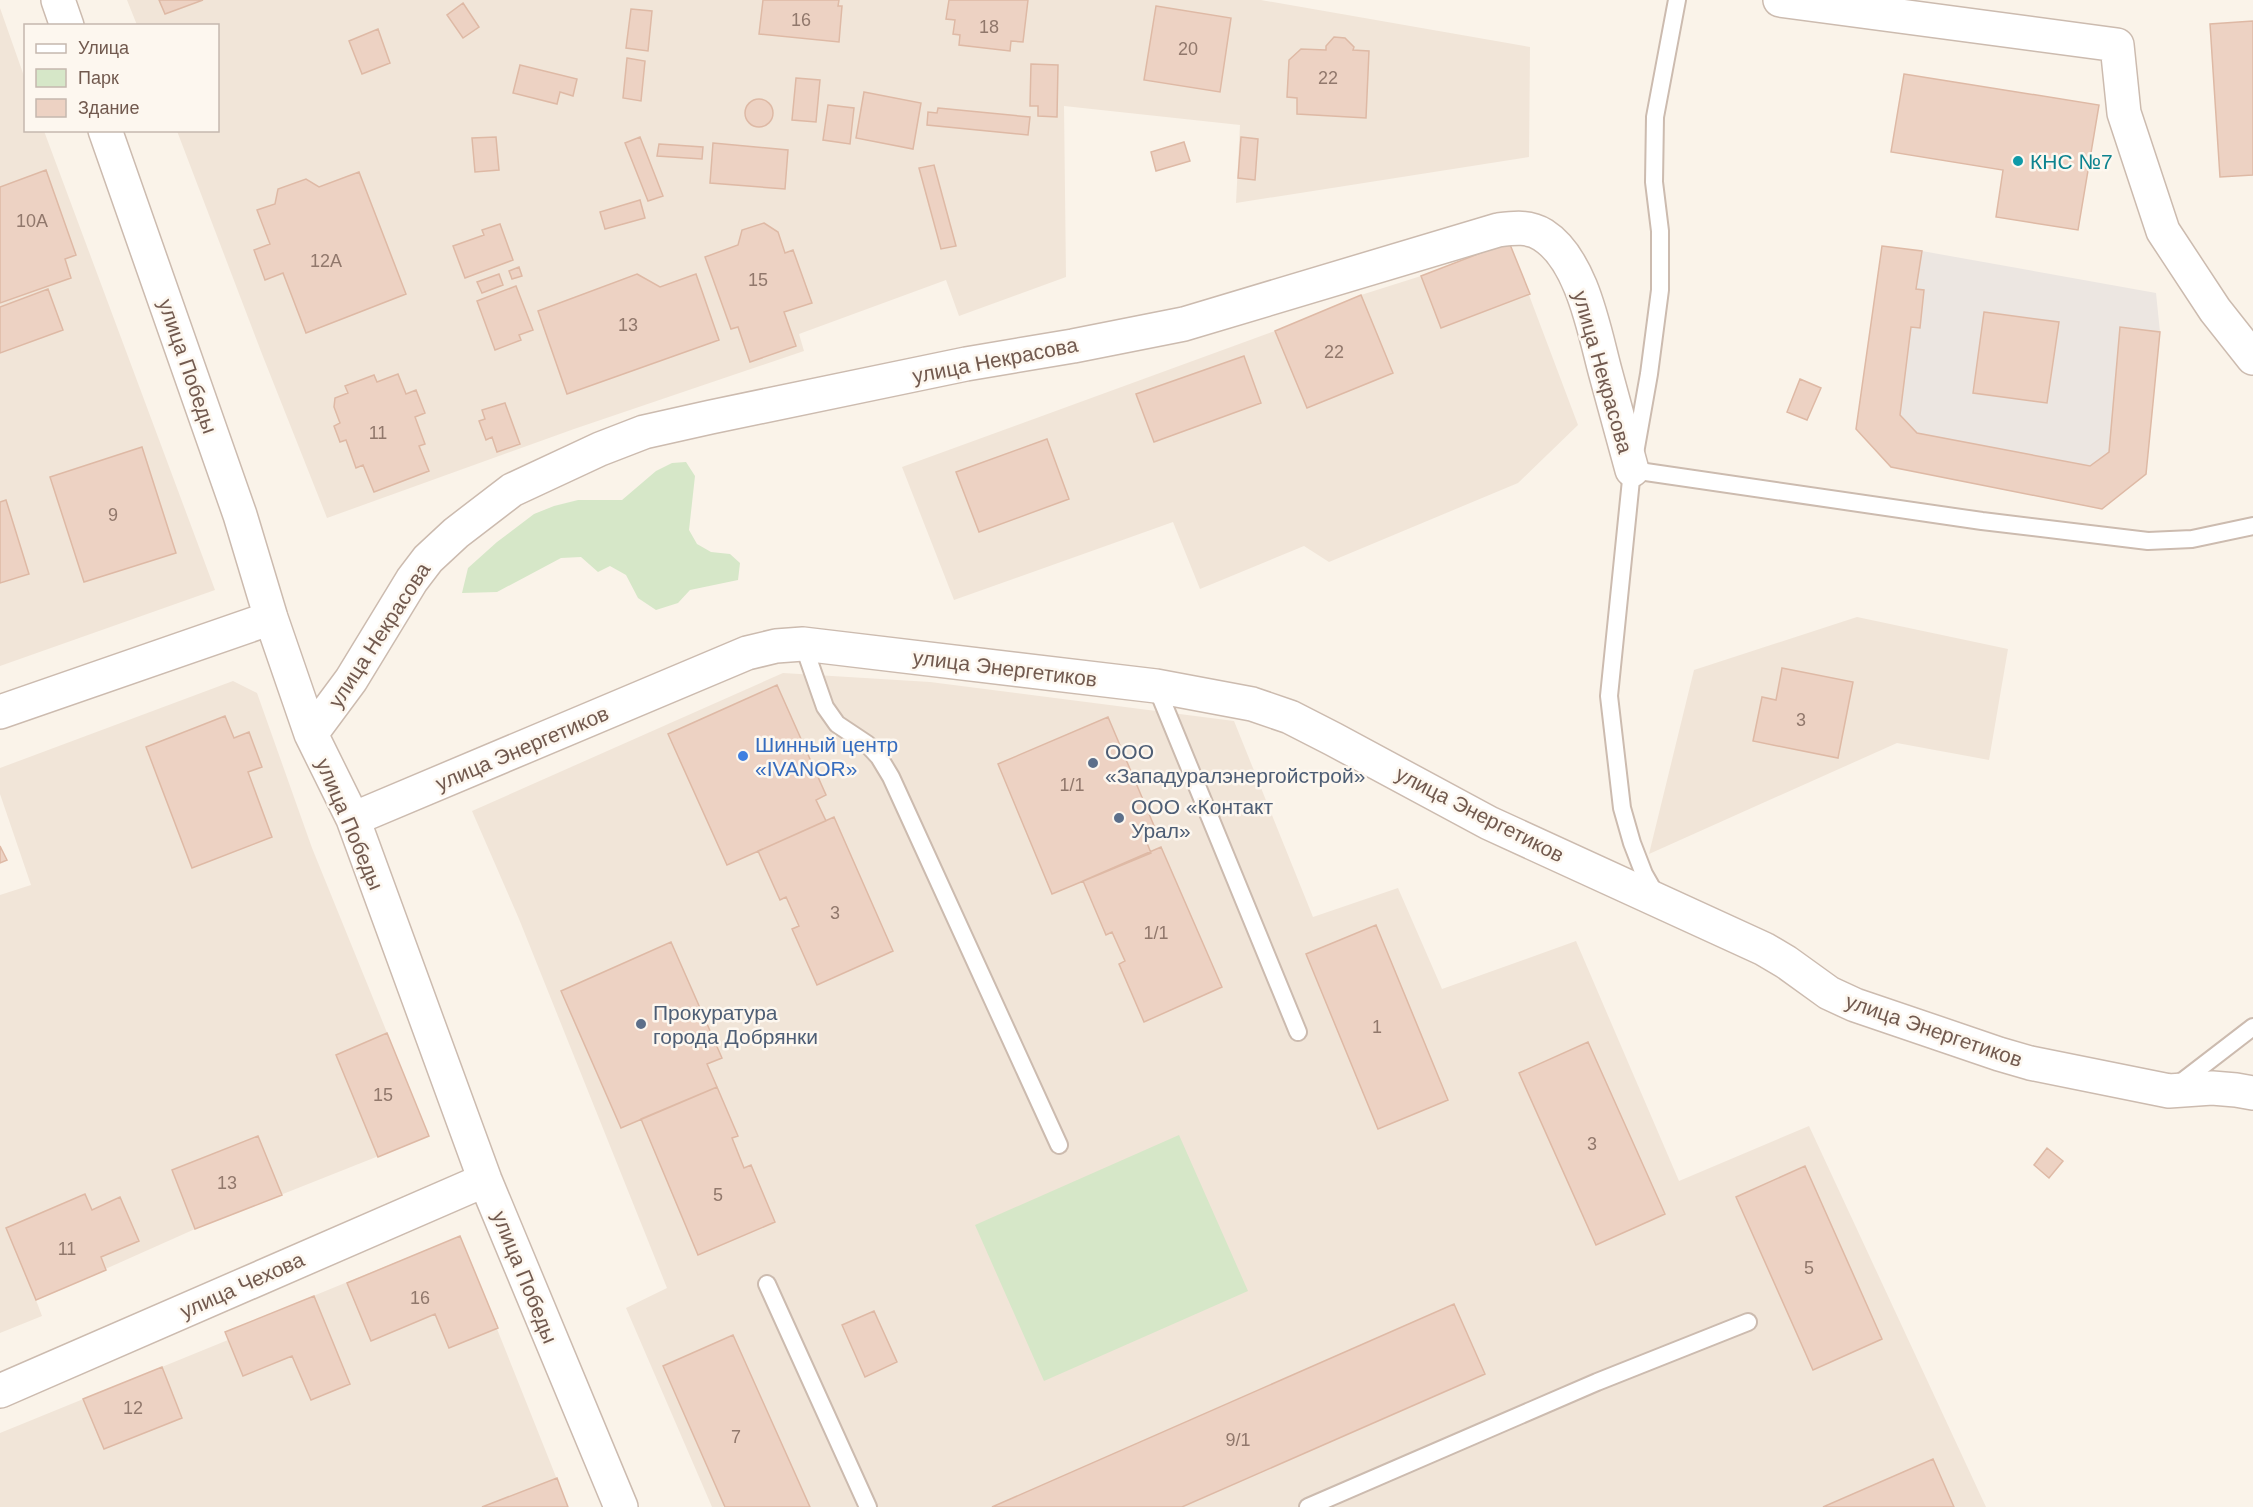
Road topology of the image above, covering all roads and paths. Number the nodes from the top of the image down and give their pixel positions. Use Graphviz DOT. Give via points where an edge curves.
graph roads {
  1 [pos="58,0"];
  2 [pos="1677,0"];
  3 [pos="1780,0"];
  4 [pos="66,24"];
  5 [pos="106,132"];
  6 [pos="2253,358"];
  7 [pos="1632,470"];
  8 [pos="2253,526"];
  9 [pos="271,618"];
  10 [pos="803,644"];
  11 [pos="1156,686"];
  12 [pos="0,712"];
  13 [pos="311,735"];
  14 [pos="352,819"];
  15 [pos="1660,902"];
  16 [pos="2253,1027"];
  17 [pos="1298,1032"];
  18 [pos="2169,1091"];
  19 [pos="2253,1093"];
  20 [pos="1059,1145"];
  21 [pos="485,1179"];
  22 [pos="767,1284"];
  23 [pos="1748,1322"];
  24 [pos="0,1391"];
  25 [pos="621,1507"];
  26 [pos="867,1507"];
  27 [pos="1308,1507"];
  1 -- 4 [label="street"];
  2 -- 7 [label="lane" via="1655,117 1660,290"];
  3 -- 6 [label="street" via="2117,45 2124,113 2163,231 2215,310"];
  5 -- 9 [label="street, улица Победы" via="240,514"];
  7 -- 8 [label="lane" via="2148,541 2192,539"];
  7 -- 13 [label="street, улица Некрасова" via="1586,303 1572,271 1559,250 1543,235 1526,228 1498,230 1185,324 711,417 644,432 600,448 512,490 456,532 428,559"];
  7 -- 15 [label="lane" via="1609,696 1622,808 1644,874"];
  9 -- 12 [label="street"];
  9 -- 13 [label="street, улица Победы"];
  10 -- 11 [label="street, улица Энергетиков"];
  10 -- 14 [label="street, улица Энергетиков" via="747,653"];
  10 -- 20 [label="lane" via="825,707 837,724 867,744 891,777"];
  11 -- 15 [label="street, улица Энергетиков" via="1252,704 1290,717 1489,823"];
  11 -- 17 [label="lane"];
  13 -- 14 [label="street, улица Победы"];
  14 -- 21 [label="street, улица Победы"];
  15 -- 18 [label="street, улица Энергетиков" via="1764,949 1829,993 1880,1015 2030,1063"];
  16 -- 18 [label="lane"];
  18 -- 19 [label="street, улица Энергетиков" via="2212,1089"];
  21 -- 24 [label="street, улица Чехова"];
  21 -- 25 [label="street, улица Победы"];
  22 -- 26 [label="lane"];
  23 -- 27 [label="lane" via="1597,1382"];
}
